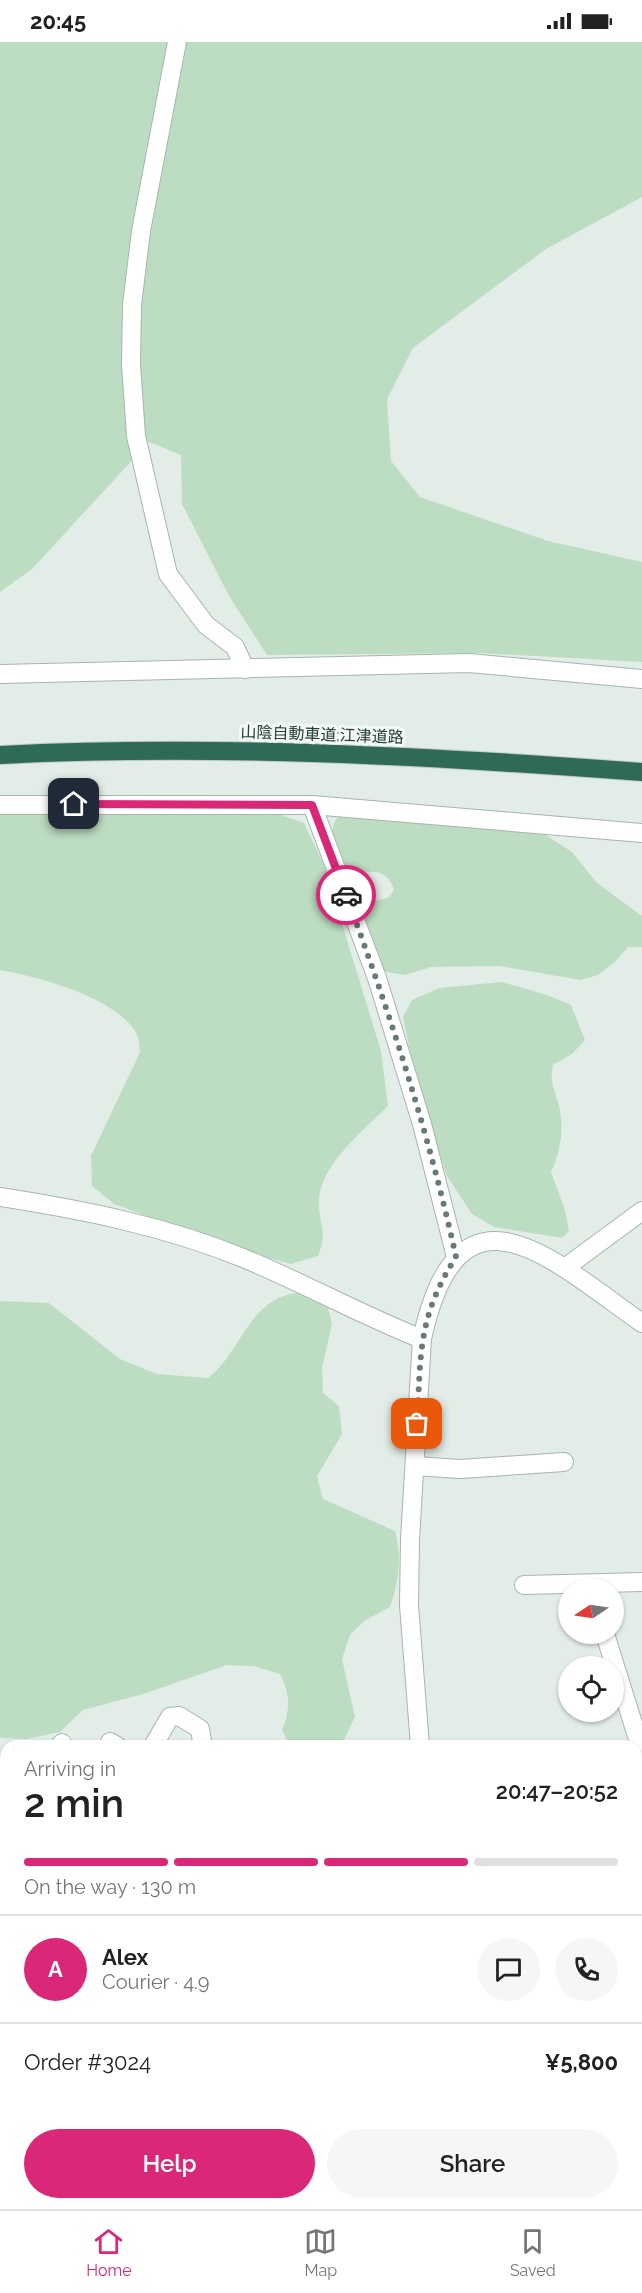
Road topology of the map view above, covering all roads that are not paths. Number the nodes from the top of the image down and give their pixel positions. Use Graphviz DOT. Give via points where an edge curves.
graph roads {
  1 [pos="177,42"];
  2 [pos="245,669"];
  3 [pos="0,674"];
  4 [pos="642,680"];
  5 [pos="0,755"];
  6 [pos="642,772"];
  7 [pos="312,805"];
  8 [pos="0,806"];
  9 [pos="642,833"];
  10 [pos="0,1197"];
  11 [pos="642,1211"];
  12 [pos="456,1257"];
  13 [pos="566,1267"];
  14 [pos="642,1323"];
  15 [pos="422,1339"];
  16 [pos="564,1462"];
  17 [pos="415,1466"];
  18 [pos="642,1582"];
  19 [pos="624,1583"];
  20 [pos="524,1585"];
  21 [pos="558,1586"];
  22 [pos="608,1644"];
  23 [pos="157,1740"];
  24 [pos="202,1740"];
  25 [pos="420,1740"];
  26 [pos="638,1740"];
  1 -- 2 [label="street" via="141,231 132,305 136,436 168,574 206,625 235,647"];
  2 -- 3 [label="street"];
  2 -- 4 [label="street" via="469,663"];
  5 -- 6 [label="highway, 山陰自動車道;江津道路" via="99,750 285,751"];
  7 -- 8 [label="street"];
  7 -- 9 [label="street"];
  7 -- 12 [label="street" via="381,989 422,1124"];
  10 -- 15 [label="street" via="92,1212 174,1235 242,1258"];
  11 -- 13 [label="street"];
  12 -- 13 [label="street" via="473,1245 495,1239 512,1241"];
  12 -- 15 [label="street" via="439,1284"];
  13 -- 14 [label="street"];
  15 -- 17 [label="street"];
  16 -- 17 [label="street" via="460,1469"];
  17 -- 25 [label="street" via="409,1605"];
  18 -- 19 [label="street"];
  20 -- 21 [label="street"];
  22 -- 26 [label="street"];
  23 -- 24 [label="street" via="170,1717 179,1716 200,1729"];
}
